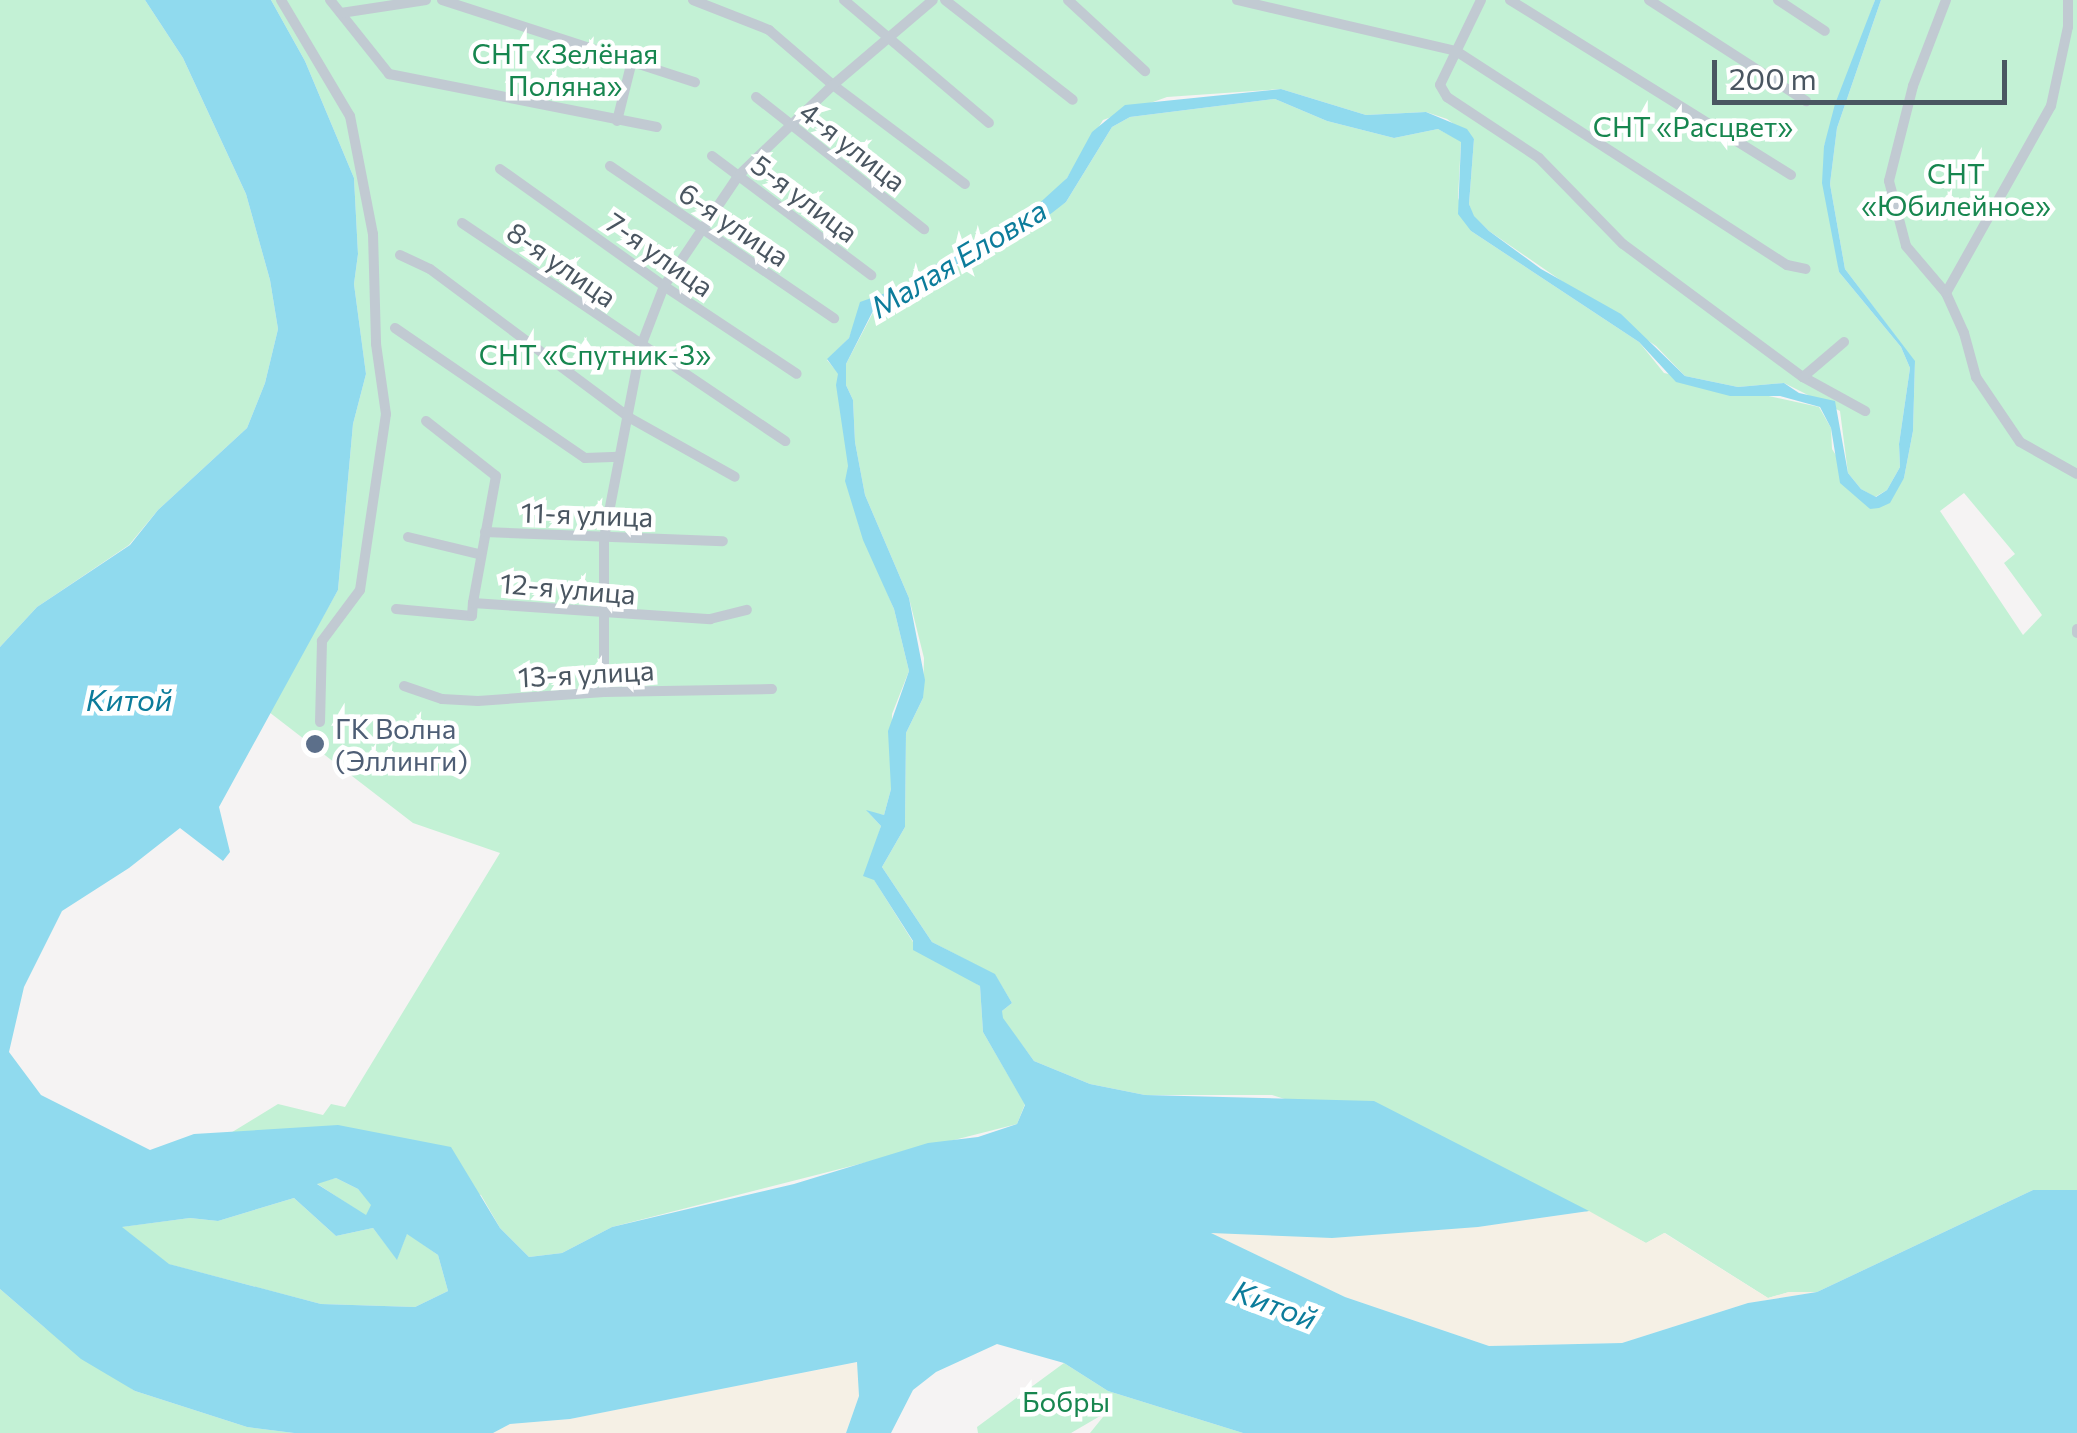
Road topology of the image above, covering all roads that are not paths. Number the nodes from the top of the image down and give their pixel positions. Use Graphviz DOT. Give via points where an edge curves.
graph roads {
  1 [pos="281,0"];
  2 [pos="330,0"];
  3 [pos="426,0"];
  4 [pos="442,0"];
  5 [pos="693,0"];
  6 [pos="844,0"];
  7 [pos="933,0"];
  8 [pos="946,0"];
  9 [pos="1068,0"];
  10 [pos="1237,0"];
  11 [pos="1481,0"];
  12 [pos="1510,0"];
  13 [pos="1649,0"];
  14 [pos="1778,0"];
  15 [pos="1946,0"];
  16 [pos="2068,0"];
  17 [pos="341,13"];
  18 [pos="1825,30"];
  19 [pos="890,38"];
  20 [pos="1456,51"];
  21 [pos="631,65"];
  22 [pos="1145,71"];
  23 [pos="695,82"];
  24 [pos="833,85"];
  25 [pos="756,97"];
  26 [pos="1073,100"];
  27 [pos="1806,101"];
  28 [pos="617,121"];
  29 [pos="989,123"];
  30 [pos="657,127"];
  31 [pos="789,127"];
  32 [pos="712,156"];
  33 [pos="610,166"];
  34 [pos="500,169"];
  35 [pos="1791,175"];
  36 [pos="739,176"];
  37 [pos="965,184"];
  38 [pos="462,223"];
  39 [pos="700,228"];
  40 [pos="924,230"];
  41 [pos="400,254"];
  42 [pos="1806,269"];
  43 [pos="871,276"];
  44 [pos="664,286"];
  45 [pos="1946,293"];
  46 [pos="834,318"];
  47 [pos="395,328"];
  48 [pos="1844,342"];
  49 [pos="640,346"];
  50 [pos="798,374"];
  51 [pos="1802,377"];
  52 [pos="1865,412"];
  53 [pos="630,418"];
  54 [pos="426,420"];
  55 [pos="786,441"];
  56 [pos="619,457"];
  57 [pos="2077,474"];
  58 [pos="736,477"];
  59 [pos="485,532"];
  60 [pos="408,537"];
  61 [pos="604,538"];
  62 [pos="723,541"];
  63 [pos="479,554"];
  64 [pos="473,603"];
  65 [pos="396,609"];
  66 [pos="747,610"];
  67 [pos="607,616"];
  68 [pos="404,686"];
  69 [pos="772,689"];
  70 [pos="604,692"];
  71 [pos="320,722"];
  1 -- 71 [label="street" via="350,116 373,234 386,414 360,590 322,641"];
  2 -- 17 [label="street"];
  3 -- 17 [label="street"];
  4 -- 21 [label="street"];
  5 -- 24 [label="street" via="770,30"];
  6 -- 19 [label="street"];
  7 -- 19 [label="street"];
  8 -- 26 [label="street"];
  9 -- 22 [label="street"];
  10 -- 20 [label="street"];
  11 -- 20 [label="street"];
  12 -- 35 [label="street"];
  13 -- 27 [label="street"];
  14 -- 18 [label="street"];
  15 -- 45 [label="street" via="1912,86 1888,181 1906,246"];
  16 -- 45 [label="street" via="2051,106"];
  17 -- 28 [label="street" via="389,74"];
  19 -- 24 [label="street"];
  19 -- 29 [label="street"];
  20 -- 42 [label="street" via="1787,265"];
  20 -- 51 [label="street" via="1440,85 1448,98 1539,158 1623,244"];
  21 -- 23 [label="street"];
  21 -- 28 [label="street"];
  24 -- 31 [label="street"];
  24 -- 37 [label="street"];
  25 -- 31 [label="street, 4-я улица"];
  28 -- 30 [label="street"];
  31 -- 36 [label="street"];
  31 -- 40 [label="street, 4-я улица"];
  32 -- 36 [label="street, 5-я улица"];
  33 -- 39 [label="street, 6-я улица"];
  34 -- 44 [label="street, 7-я улица"];
  36 -- 39 [label="street"];
  36 -- 43 [label="street, 5-я улица"];
  38 -- 49 [label="street, 8-я улица"];
  39 -- 44 [label="street"];
  39 -- 46 [label="street, 6-я улица"];
  41 -- 53 [label="street" via="430,269"];
  44 -- 49 [label="street"];
  44 -- 50 [label="street, 7-я улица"];
  45 -- 57 [label="street" via="1976,377 2020,442"];
  47 -- 56 [label="street" via="585,458"];
  48 -- 51 [label="street"];
  49 -- 53 [label="street"];
  49 -- 55 [label="street, 8-я улица"];
  51 -- 52 [label="street"];
  53 -- 56 [label="street"];
  53 -- 58 [label="street"];
  54 -- 59 [label="street" via="496,476"];
  56 -- 61 [label="street"];
  59 -- 61 [label="street, 11-я улица"];
  59 -- 63 [label="street, 11-я улица"];
  60 -- 63 [label="street"];
  61 -- 62 [label="street, 11-я улица"];
  61 -- 67 [label="street"];
  63 -- 64 [label="street, 11-я улица"];
  64 -- 65 [label="street, 12-я улица" via="472,616"];
  64 -- 67 [label="street, 12-я улица"];
  66 -- 67 [label="street, 12-я улица" via="710,620"];
  67 -- 70 [label="street"];
  68 -- 70 [label="street, 13-я улица" via="442,699 478,701"];
  69 -- 70 [label="street, 13-я улица"];
}
